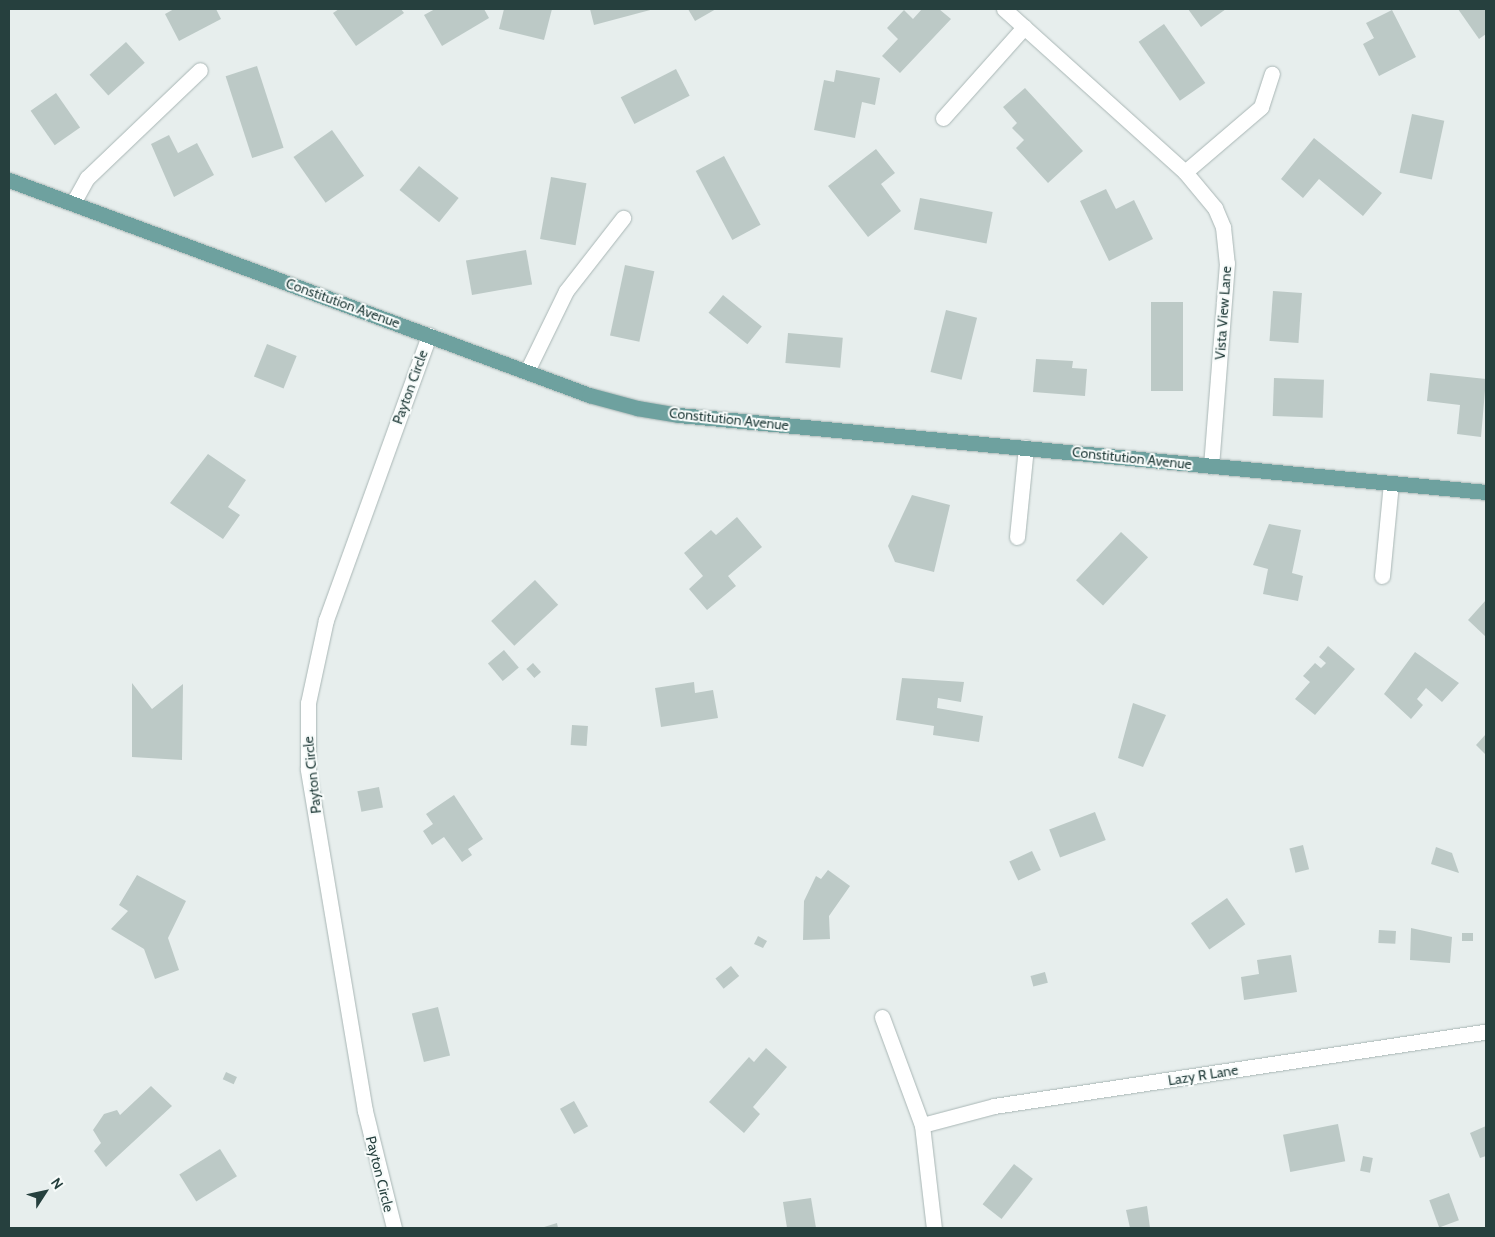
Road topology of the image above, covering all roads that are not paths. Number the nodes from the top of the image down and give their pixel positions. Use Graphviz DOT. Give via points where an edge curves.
graph roads {
  1 [pos="1004,9"];
  2 [pos="1024,27"];
  3 [pos="200,70"];
  4 [pos="1272,74"];
  5 [pos="943,118"];
  6 [pos="1185,172"];
  7 [pos="9,180"];
  8 [pos="73,204"];
  9 [pos="623,218"];
  10 [pos="429,335"];
  11 [pos="527,371"];
  12 [pos="1026,448"];
  13 [pos="1211,466"];
  14 [pos="1391,483"];
  15 [pos="1486,492"];
  16 [pos="1017,536"];
  17 [pos="1382,576"];
  18 [pos="882,1017"];
  19 [pos="1486,1032"];
  20 [pos="922,1125"];
  21 [pos="394,1228"];
  22 [pos="934,1228"];
  1 -- 2 [label="street, Vista View Lane"];
  2 -- 5 [label="street"];
  2 -- 6 [label="street, Vista View Lane"];
  3 -- 8 [label="street" via="87,178"];
  4 -- 6 [label="street" via="1261,107"];
  6 -- 13 [label="street, Vista View Lane" via="1215,208 1227,250"];
  7 -- 8 [label="main road, Constitution Avenue"];
  8 -- 10 [label="main road, Constitution Avenue"];
  9 -- 11 [label="street" via="566,291"];
  10 -- 11 [label="main road, Constitution Avenue"];
  10 -- 21 [label="street, Payton Circle" via="326,620 308,704 308,769 365,1110"];
  11 -- 12 [label="main road, Constitution Avenue" via="589,395 679,415"];
  12 -- 13 [label="main road, Constitution Avenue"];
  12 -- 16 [label="street"];
  13 -- 14 [label="main road, Constitution Avenue"];
  14 -- 15 [label="main road, Constitution Avenue"];
  14 -- 17 [label="street"];
  18 -- 20 [label="street"];
  19 -- 20 [label="street, Lazy R Lane" via="994,1106"];
  20 -- 22 [label="street"];
}
